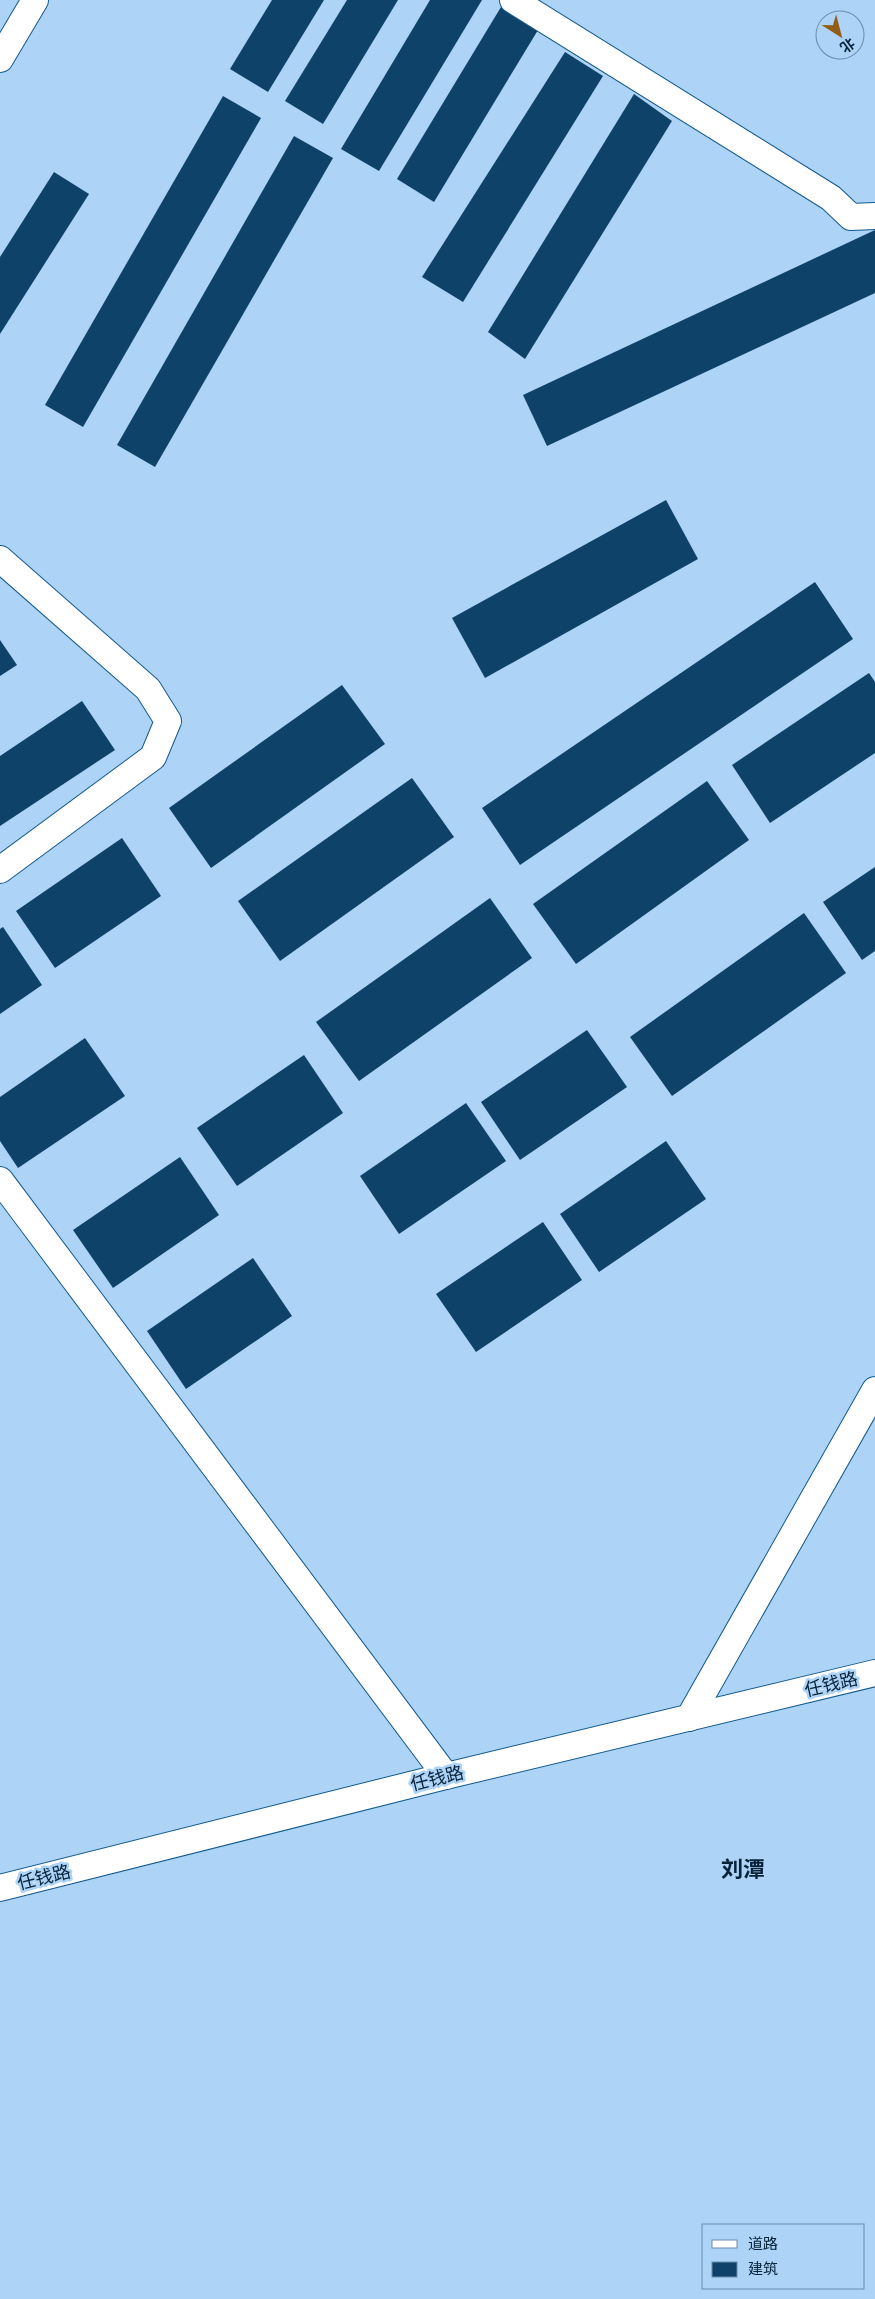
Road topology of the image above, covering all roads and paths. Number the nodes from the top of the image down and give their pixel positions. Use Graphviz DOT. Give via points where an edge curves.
graph roads {
  1 [pos="35,0"];
  2 [pos="513,0"];
  3 [pos="0,59"];
  4 [pos="875,216"];
  5 [pos="0,559"];
  6 [pos="0,870"];
  7 [pos="0,1180"];
  8 [pos="875,1390"];
  9 [pos="875,1674"];
  10 [pos="689,1718"];
  11 [pos="446,1776"];
  12 [pos="0,1888"];
  1 -- 3 [label="street"];
  2 -- 4 [label="street" via="831,198 851,217"];
  5 -- 6 [label="street" via="148,689 168,721 153,757"];
  7 -- 11 [label="street"];
  8 -- 10 [label="street"];
  9 -- 10 [label="street, 任钱路"];
  10 -- 11 [label="street, 任钱路"];
  11 -- 12 [label="street, 任钱路"];
}
